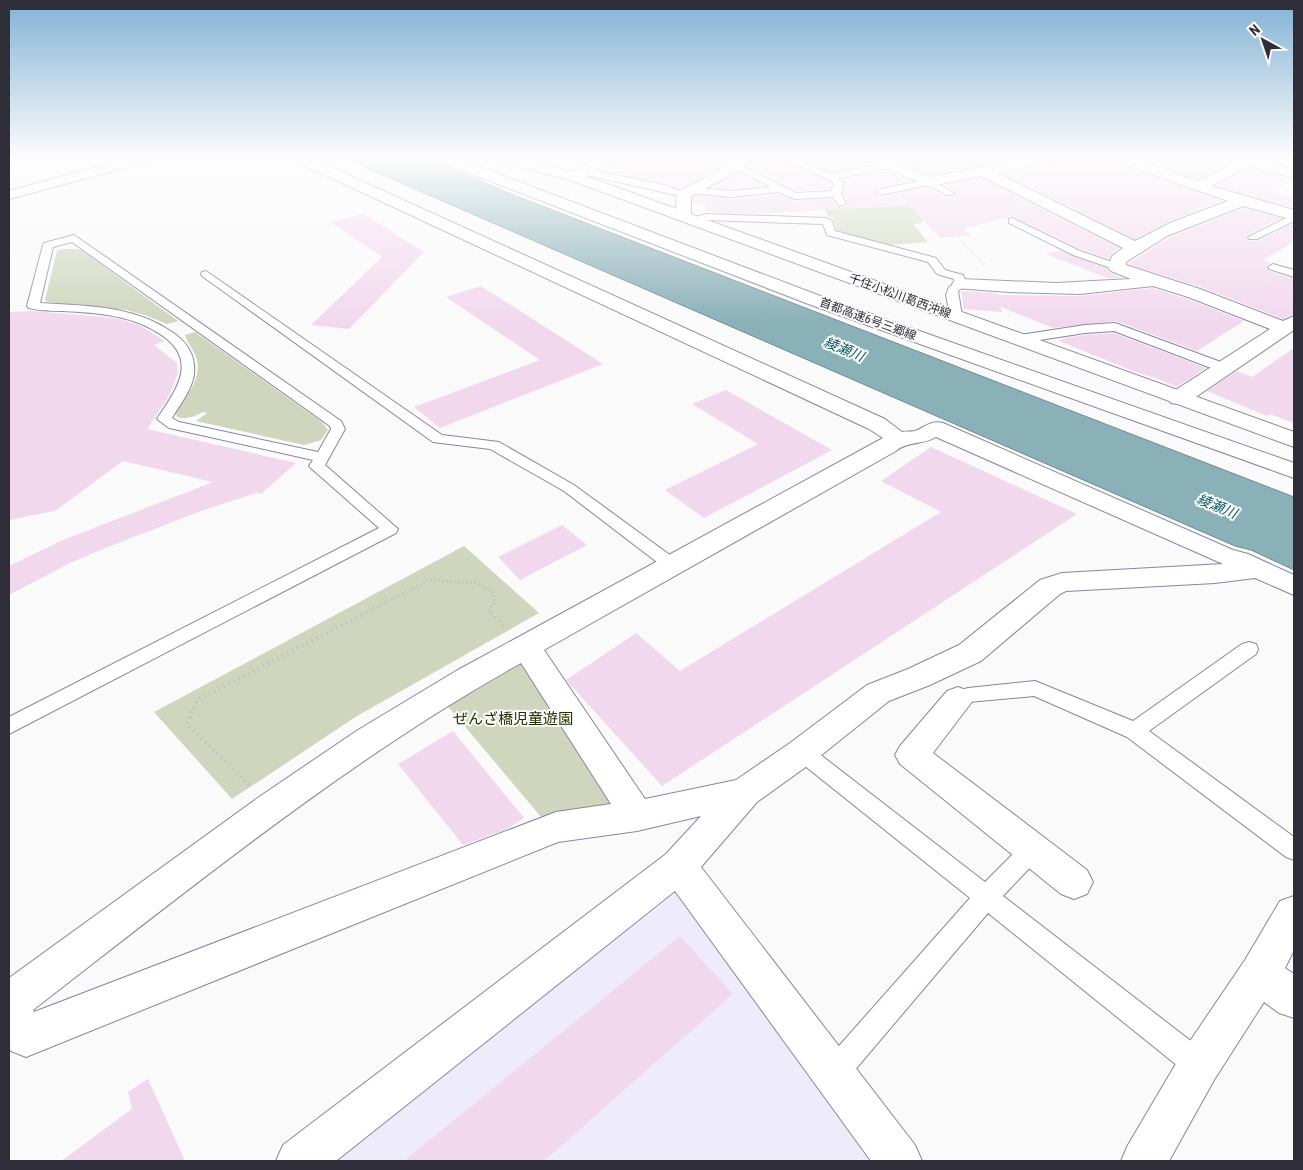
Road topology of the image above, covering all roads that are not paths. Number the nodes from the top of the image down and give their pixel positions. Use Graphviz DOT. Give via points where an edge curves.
graph roads {
  1 [pos="420,214"];
  2 [pos="589,214"];
  3 [pos="620,214"];
  4 [pos="674,214"];
  5 [pos="687,214"];
  6 [pos="1070,214"];
  7 [pos="1210,214"];
  8 [pos="1294,216"];
  9 [pos="687,219"];
  10 [pos="1012,220"];
  11 [pos="1253,236"];
  12 [pos="1134,247"];
  13 [pos="1117,266"];
  14 [pos="1272,267"];
  15 [pos="206,274"];
  16 [pos="1294,274"];
  17 [pos="1151,281"];
  18 [pos="961,284"];
  19 [pos="817,301"];
  20 [pos="956,316"];
  21 [pos="194,323"];
  22 [pos="1290,326"];
  23 [pos="167,333"];
  24 [pos="1020,339"];
  25 [pos="994,351"];
  26 [pos="1224,368"];
  27 [pos="1179,398"];
  28 [pos="896,439"];
  29 [pos="1294,440"];
  30 [pos="1294,455"];
  31 [pos="322,457"];
  32 [pos="1294,466"];
  33 [pos="1294,471"];
  34 [pos="1294,480"];
  35 [pos="672,566"];
  36 [pos="1260,569"];
  37 [pos="1294,586"];
  38 [pos="526,647"];
  39 [pos="1249,649"];
  40 [pos="920,677"];
  41 [pos="963,697"];
  42 [pos="9,726"];
  43 [pos="1134,731"];
  44 [pos="802,752"];
  45 [pos="746,792"];
  46 [pos="637,816"];
  47 [pos="1032,850"];
  48 [pos="1294,850"];
  49 [pos="679,866"];
  50 [pos="1074,882"];
  51 [pos="987,896"];
  52 [pos="1294,914"];
  53 [pos="1259,974"];
  54 [pos="1294,998"];
  55 [pos="9,1003"];
  56 [pos="9,1012"];
  57 [pos="1199,1065"];
  58 [pos="832,1074"];
  59 [pos="299,1161"];
  60 [pos="899,1161"];
  61 [pos="1144,1161"];
  1 -- 28 [label="main road" via="877,424"];
  2 -- 19 [label="main road, 首都高速6号三郷線"];
  3 -- 25 [label="main road, 首都高速6号三郷線"];
  4 -- 9 [label="main road, 千住小松川葛西沖線"];
  5 -- 9 [label="main road"];
  6 -- 12 [label="main road"];
  7 -- 12 [label="main road" via="1152,236"];
  8 -- 11 [label="lane"];
  9 -- 18 [label="lane" via="827,221 831,233 932,260 942,272 959,277"];
  9 -- 20 [label="main road, 千住小松川葛西沖線"];
  10 -- 13 [label="lane" via="1066,248"];
  12 -- 13 [label="main road" via="1118,260"];
  13 -- 17 [label="main road"];
  14 -- 16 [label="lane"];
  15 -- 35 [label="lane" via="438,439 494,445 569,488"];
  17 -- 18 [label="main road" via="1120,287 1057,289"];
  17 -- 22 [label="main road"];
  18 -- 20 [label="lane" via="953,289 952,295"];
  19 -- 33 [label="main road, 首都高速6号三郷線"];
  19 -- 34 [label="main road" via="967,360"];
  20 -- 24 [label="main road, 千住小松川葛西沖線"];
  21 -- 23 [label="lane"];
  21 -- 23 [label="lane" via="74,238 48,245 34,306 120,313 147,321"];
  21 -- 31 [label="lane" via="336,424 338,429"];
  22 -- 26 [label="main road"];
  23 -- 31 [label="lane" via="181,345 187,356 188,369 180,394 164,419 174,425"];
  24 -- 26 [label="lane" via="1115,327"];
  24 -- 27 [label="main road, 千住小松川葛西沖線"];
  25 -- 30 [label="main road, 首都高速6号三郷線"];
  25 -- 32 [label="main road"];
  26 -- 27 [label="main road"];
  27 -- 29 [label="main road, 千住小松川葛西沖線"];
  28 -- 35 [label="main road"];
  28 -- 36 [label="main road" via="920,437 935,428"];
  31 -- 42 [label="lane" via="317,466 390,529"];
  35 -- 38 [label="main road"];
  36 -- 37 [label="main road"];
  36 -- 40 [label="main road" via="1062,582 1050,587 970,653"];
  38 -- 46 [label="main road"];
  38 -- 55 [label="main road" via="370,739 271,807"];
  39 -- 43 [label="lane"];
  40 -- 41 [label="main road"];
  40 -- 44 [label="main road" via="878,693"];
  41 -- 43 [label="lane" via="1035,688"];
  41 -- 47 [label="main road" via="912,755"];
  43 -- 48 [label="lane"];
  44 -- 45 [label="main road"];
  44 -- 51 [label="lane"];
  45 -- 46 [label="main road"];
  45 -- 49 [label="main road"];
  46 -- 56 [label="main road" via="556,827 26,1036"];
  47 -- 50 [label="main road"];
  47 -- 51 [label="lane"];
  49 -- 58 [label="main road"];
  49 -- 59 [label="main road"];
  51 -- 57 [label="lane"];
  51 -- 58 [label="lane"];
  52 -- 53 [label="main road"];
  53 -- 54 [label="main road"];
  53 -- 57 [label="main road"];
  57 -- 61 [label="main road"];
  58 -- 60 [label="main road"];
}
